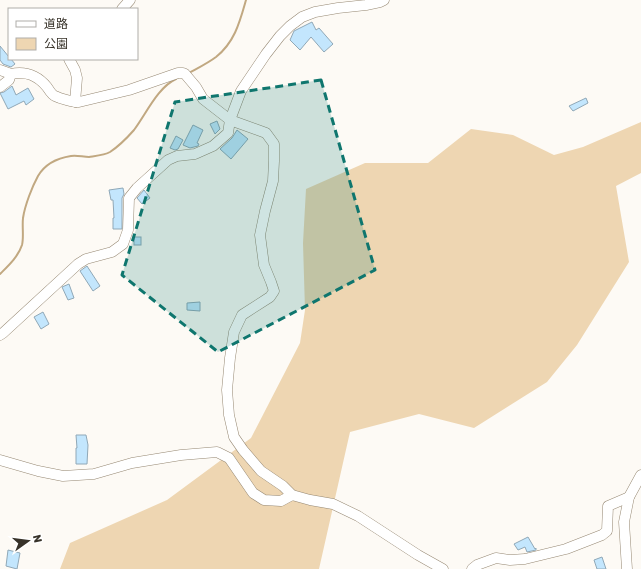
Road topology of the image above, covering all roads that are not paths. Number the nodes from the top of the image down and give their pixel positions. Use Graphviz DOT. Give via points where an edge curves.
graph roads {
  1 [pos="130,0"];
  2 [pos="384,0"];
  3 [pos="123,8"];
  4 [pos="70,60"];
  5 [pos="0,70"];
  6 [pos="11,74"];
  7 [pos="0,87"];
  8 [pos="75,102"];
  9 [pos="230,120"];
  10 [pos="0,335"];
  11 [pos="0,460"];
  12 [pos="641,475"];
  13 [pos="634,491"];
  14 [pos="292,495"];
  15 [pos="443,569"];
  16 [pos="472,569"];
  17 [pos="627,569"];
  1 -- 3 [label="street"];
  2 -- 9 [label="street" via="315,12 290,26 266,54 241,91"];
  4 -- 8 [label="street" via="77,78"];
  5 -- 6 [label="street"];
  6 -- 7 [label="street" via="9,80"];
  6 -- 8 [label="street" via="28,73 42,82 54,96"];
  8 -- 9 [label="street" via="136,88 182,73 194,84 203,99"];
  9 -- 10 [label="street" via="228,133 213,146 195,154 168,160 137,188 129,198 128,230 123,244 112,252 86,259 78,264"];
  9 -- 14 [label="street" via="266,133 274,144 273,181 260,234 264,265 274,291 270,297 242,315 234,332 227,390 228,415 234,437 243,450 261,471"];
  11 -- 14 [label="street" via="63,476 94,474 132,463 181,454 217,452 229,458 253,493 264,500 281,501"];
  12 -- 13 [label="street"];
  13 -- 16 [label="street" via="608,506 607,531 602,535 566,549 525,560 496,558"];
  13 -- 17 [label="street" via="624,522"];
  14 -- 15 [label="street" via="332,504 358,516"];
}
